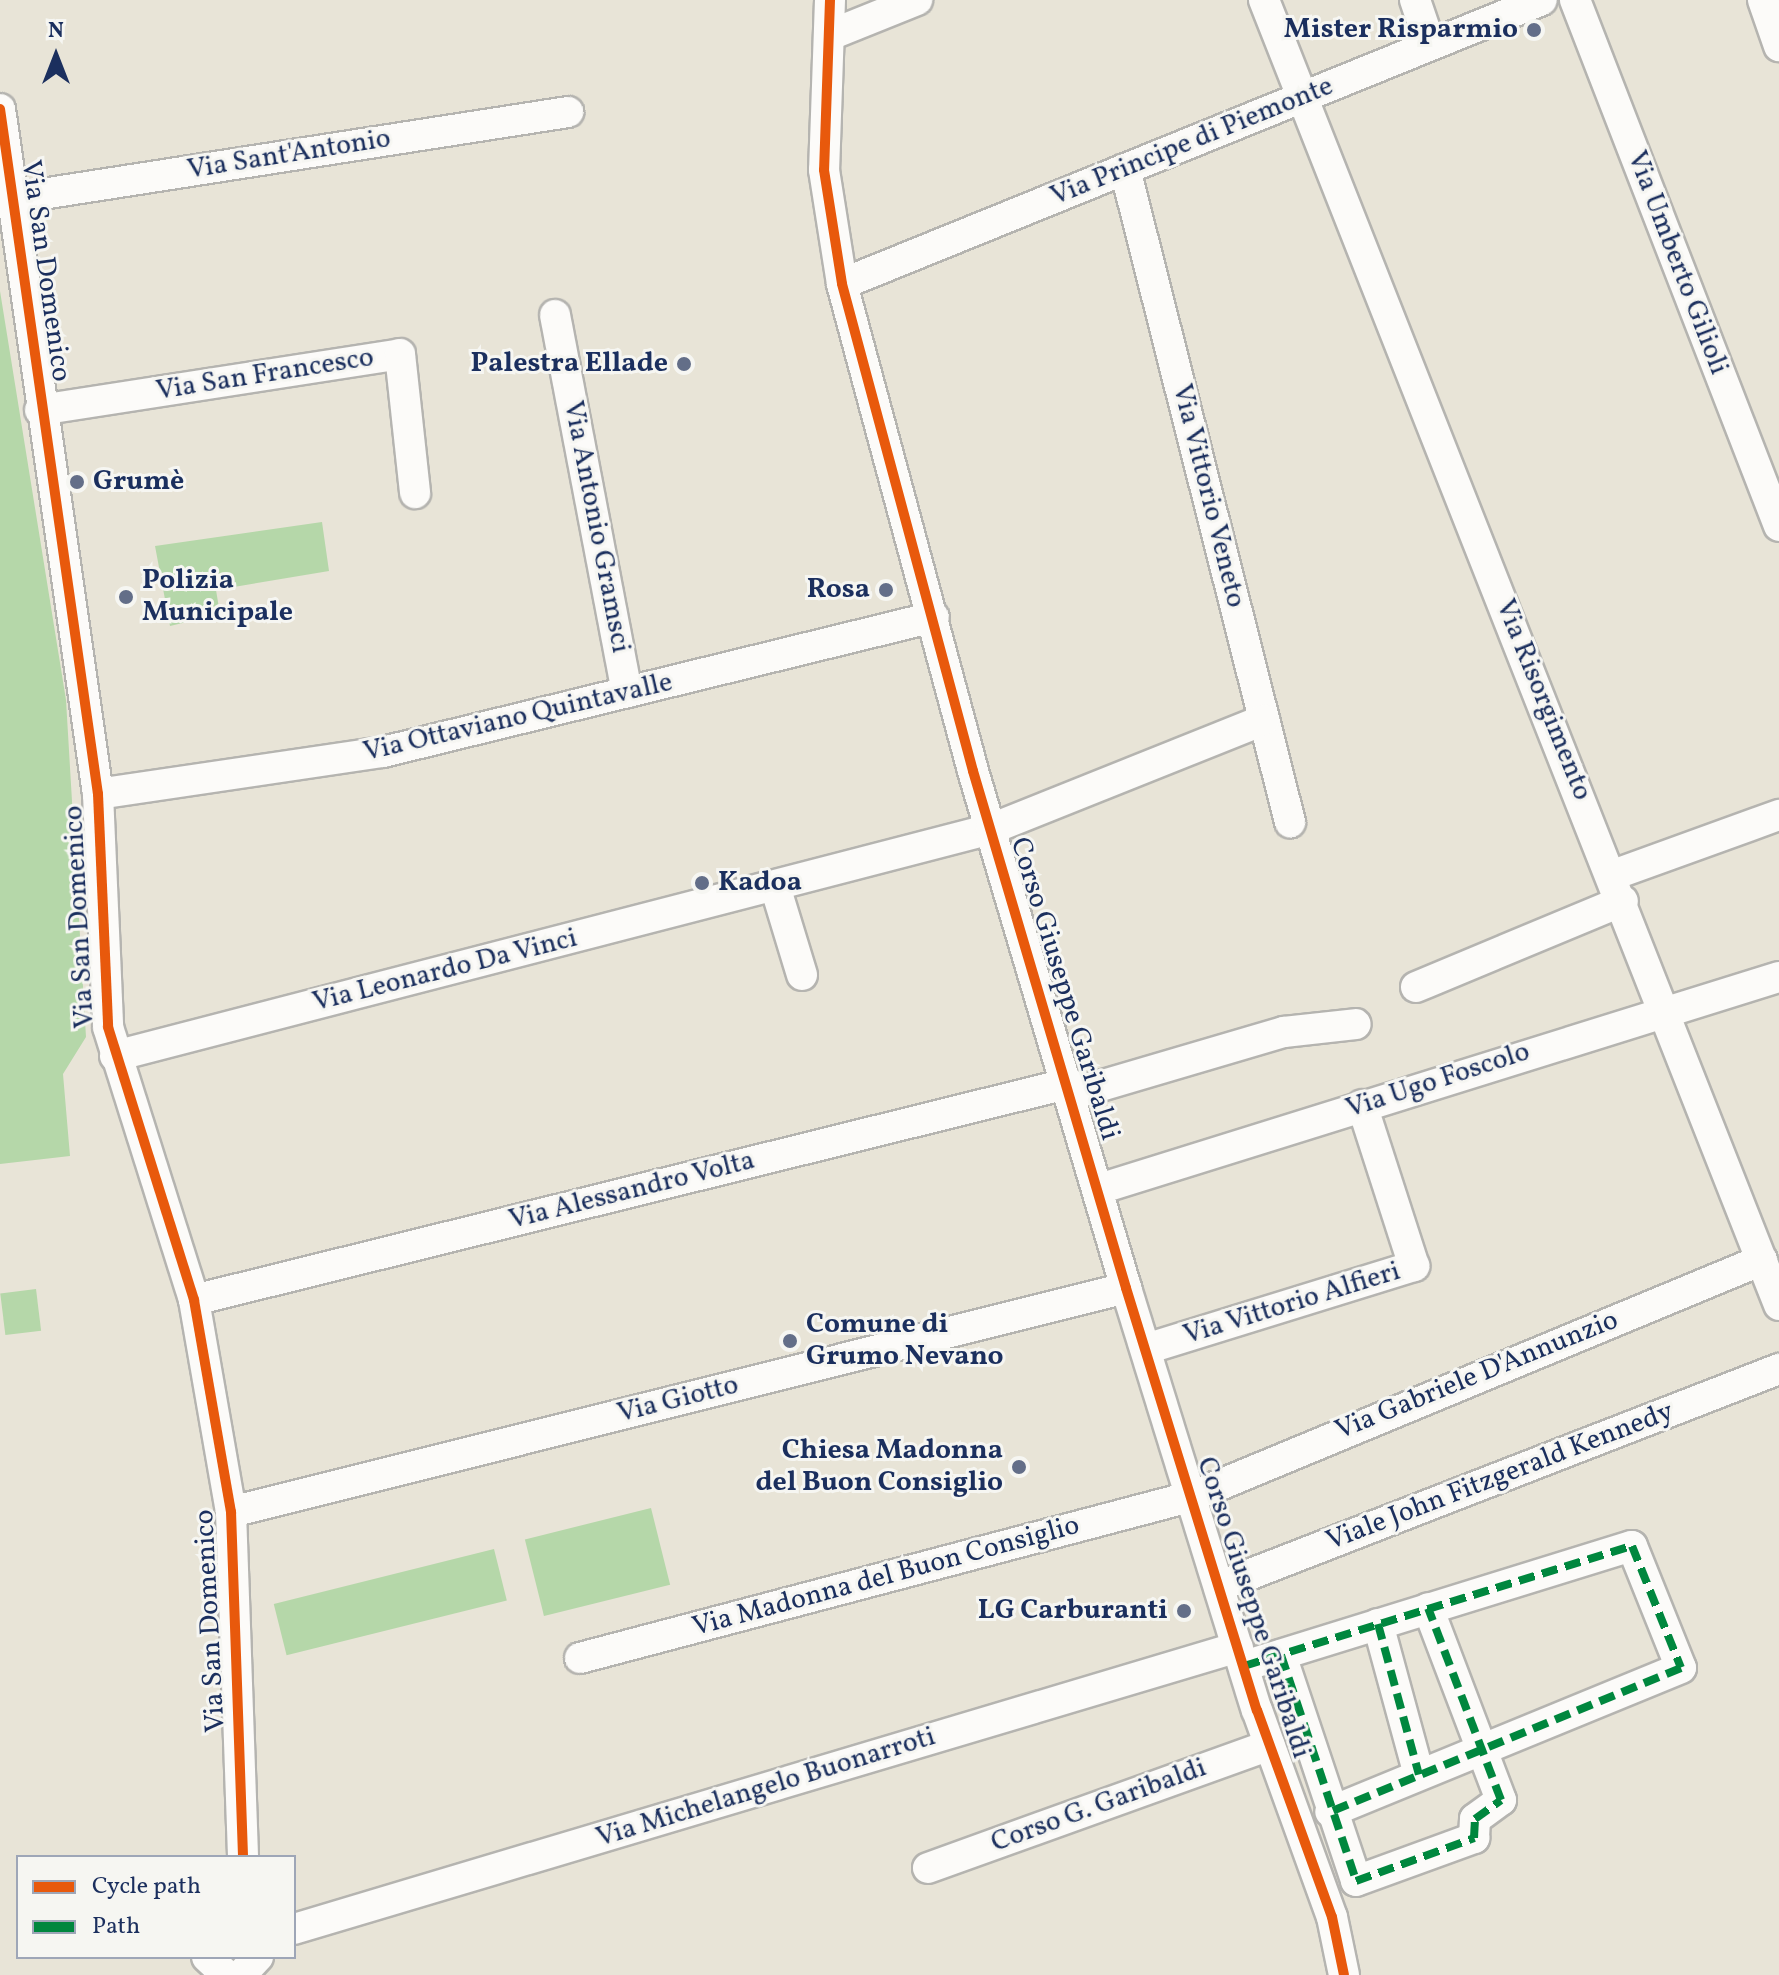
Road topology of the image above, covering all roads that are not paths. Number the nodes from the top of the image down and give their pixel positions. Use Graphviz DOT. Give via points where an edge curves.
graph roads {
  1 [pos="830,0"];
  2 [pos="917,0"];
  3 [pos="1264,0"];
  4 [pos="1415,0"];
  5 [pos="1542,0"];
  6 [pos="1575,0"];
  7 [pos="1763,0"];
  8 [pos="830,35"];
  9 [pos="1430,44"];
  10 [pos="1779,46"];
  11 [pos="1302,97"];
  12 [pos="0,109"];
  13 [pos="568,112"];
  14 [pos="1125,169"];
  15 [pos="10,199"];
  16 [pos="8,257"];
  17 [pos="842,284"];
  18 [pos="555,315"];
  19 [pos="40,410"];
  20 [pos="415,493"];
  21 [pos="1779,526"];
  22 [pos="934,617"];
  23 [pos="627,692"];
  24 [pos="1264,720"];
  25 [pos="106,793"];
  26 [pos="1779,815"];
  27 [pos="1290,822"];
  28 [pos="984,831"];
  29 [pos="775,886"];
  30 [pos="1618,888"];
  31 [pos="802,975"];
  32 [pos="1779,977"];
  33 [pos="1416,987"];
  34 [pos="1667,1009"];
  35 [pos="1356,1024"];
  36 [pos="115,1056"];
  37 [pos="1071,1089"];
  38 [pos="1362,1105"];
  39 [pos="1099,1189"];
  40 [pos="1762,1260"];
  41 [pos="1126,1288"];
  42 [pos="194,1300"];
  43 [pos="1779,1305"];
  44 [pos="1146,1349"];
  45 [pos="1779,1369"];
  46 [pos="1193,1496"];
  47 [pos="231,1512"];
  48 [pos="1220,1586"];
  49 [pos="1428,1608"];
  50 [pos="1378,1624"];
  51 [pos="1281,1655"];
  52 [pos="1241,1656"];
  53 [pos="580,1658"];
  54 [pos="1270,1745"];
  55 [pos="1483,1749"];
  56 [pos="1419,1775"];
  57 [pos="1330,1812"];
  58 [pos="243,1855"];
  59 [pos="928,1868"];
  60 [pos="296,1928"];
  61 [pos="256,1959"];
  62 [pos="241,1975"];
  63 [pos="1344,1975"];
  1 -- 8 [label="street, Corso Giuseppe Garibaldi"];
  2 -- 8 [label="street"];
  3 -- 11 [label="street, Via Risorgimento"];
  4 -- 9 [label="street"];
  5 -- 9 [label="street, Via Principe di Piemonte"];
  6 -- 21 [label="street, Via Umberto Gilioli"];
  7 -- 10 [label="street"];
  8 -- 17 [label="street, Corso Giuseppe Garibaldi" via="824,170"];
  9 -- 11 [label="street, Via Principe di Piemonte"];
  11 -- 14 [label="street, Via Principe di Piemonte"];
  11 -- 30 [label="street, Via Risorgimento"];
  12 -- 15 [label="street, Via San Domenico"];
  13 -- 15 [label="street, Via Sant'Antonio"];
  14 -- 17 [label="street, Via Principe di Piemonte"];
  14 -- 24 [label="street, Via Vittorio Veneto"];
  15 -- 16 [label="street, Via San Domenico"];
  16 -- 19 [label="street, Via San Domenico"];
  17 -- 22 [label="street, Corso Giuseppe Garibaldi"];
  18 -- 23 [label="street, Via Antonio Gramsci"];
  19 -- 20 [label="street, Via San Francesco" via="400,354"];
  19 -- 25 [label="street, Via San Domenico"];
  22 -- 23 [label="street, Via Ottaviano Quintavalle"];
  22 -- 28 [label="street, Corso Giuseppe Garibaldi"];
  23 -- 25 [label="street, Via Ottaviano Quintavalle" via="383,752"];
  24 -- 27 [label="street, Via Vittorio Veneto"];
  24 -- 28 [label="street, Via Leonardo Da Vinci"];
  25 -- 36 [label="street, Via San Domenico"];
  26 -- 30 [label="street"];
  28 -- 29 [label="street, Via Leonardo Da Vinci"];
  28 -- 37 [label="street, Corso Giuseppe Garibaldi"];
  29 -- 31 [label="street"];
  29 -- 36 [label="street, Via Leonardo Da Vinci"];
  30 -- 33 [label="street"];
  30 -- 34 [label="street, Via Risorgimento"];
  32 -- 34 [label="street, Via Ugo Foscolo"];
  34 -- 38 [label="street, Via Ugo Foscolo"];
  34 -- 40 [label="street, Via Risorgimento"];
  35 -- 37 [label="street, Via Alessandro Volta" via="1284,1032"];
  36 -- 42 [label="street, Via San Domenico"];
  37 -- 39 [label="street, Corso Giuseppe Garibaldi"];
  37 -- 42 [label="street, Via Alessandro Volta"];
  38 -- 39 [label="street, Via Ugo Foscolo"];
  38 -- 44 [label="street, Via Vittorio Alfieri" via="1414,1266"];
  39 -- 41 [label="street, Corso Giuseppe Garibaldi"];
  40 -- 43 [label="street, Via Risorgimento"];
  40 -- 46 [label="street, Via Gabriele D'Annunzio"];
  41 -- 44 [label="street, Corso Giuseppe Garibaldi"];
  41 -- 47 [label="street, Via Giotto"];
  42 -- 47 [label="street, Via San Domenico"];
  44 -- 46 [label="street, Corso Giuseppe Garibaldi"];
  45 -- 48 [label="street, Viale John Fitzgerald Kennedy"];
  46 -- 48 [label="street, Corso Giuseppe Garibaldi"];
  46 -- 53 [label="street, Via Madonna del Buon Consiglio"];
  47 -- 58 [label="street, Via San Domenico"];
  48 -- 52 [label="street, Corso Giuseppe Garibaldi"];
  49 -- 50 [label="street, Via Michelangelo Buonarroti"];
  49 -- 55 [label="street"];
  49 -- 55 [label="street, Via Michelangelo Buonarroti" via="1632,1546 1681,1668"];
  50 -- 51 [label="street, Via Michelangelo Buonarroti"];
  50 -- 56 [label="street"];
  51 -- 52 [label="street, Via Michelangelo Buonarroti"];
  51 -- 57 [label="street"];
  52 -- 54 [label="street, Corso Giuseppe Garibaldi"];
  52 -- 60 [label="street, Via Michelangelo Buonarroti"];
  54 -- 59 [label="street, Corso G. Garibaldi"];
  54 -- 63 [label="street, Corso Giuseppe Garibaldi" via="1332,1917"];
  55 -- 56 [label="street"];
  55 -- 57 [label="street" via="1501,1800 1475,1819 1474,1838 1356,1881"];
  56 -- 57 [label="street"];
  61 -- 62 [label="street"];
}
